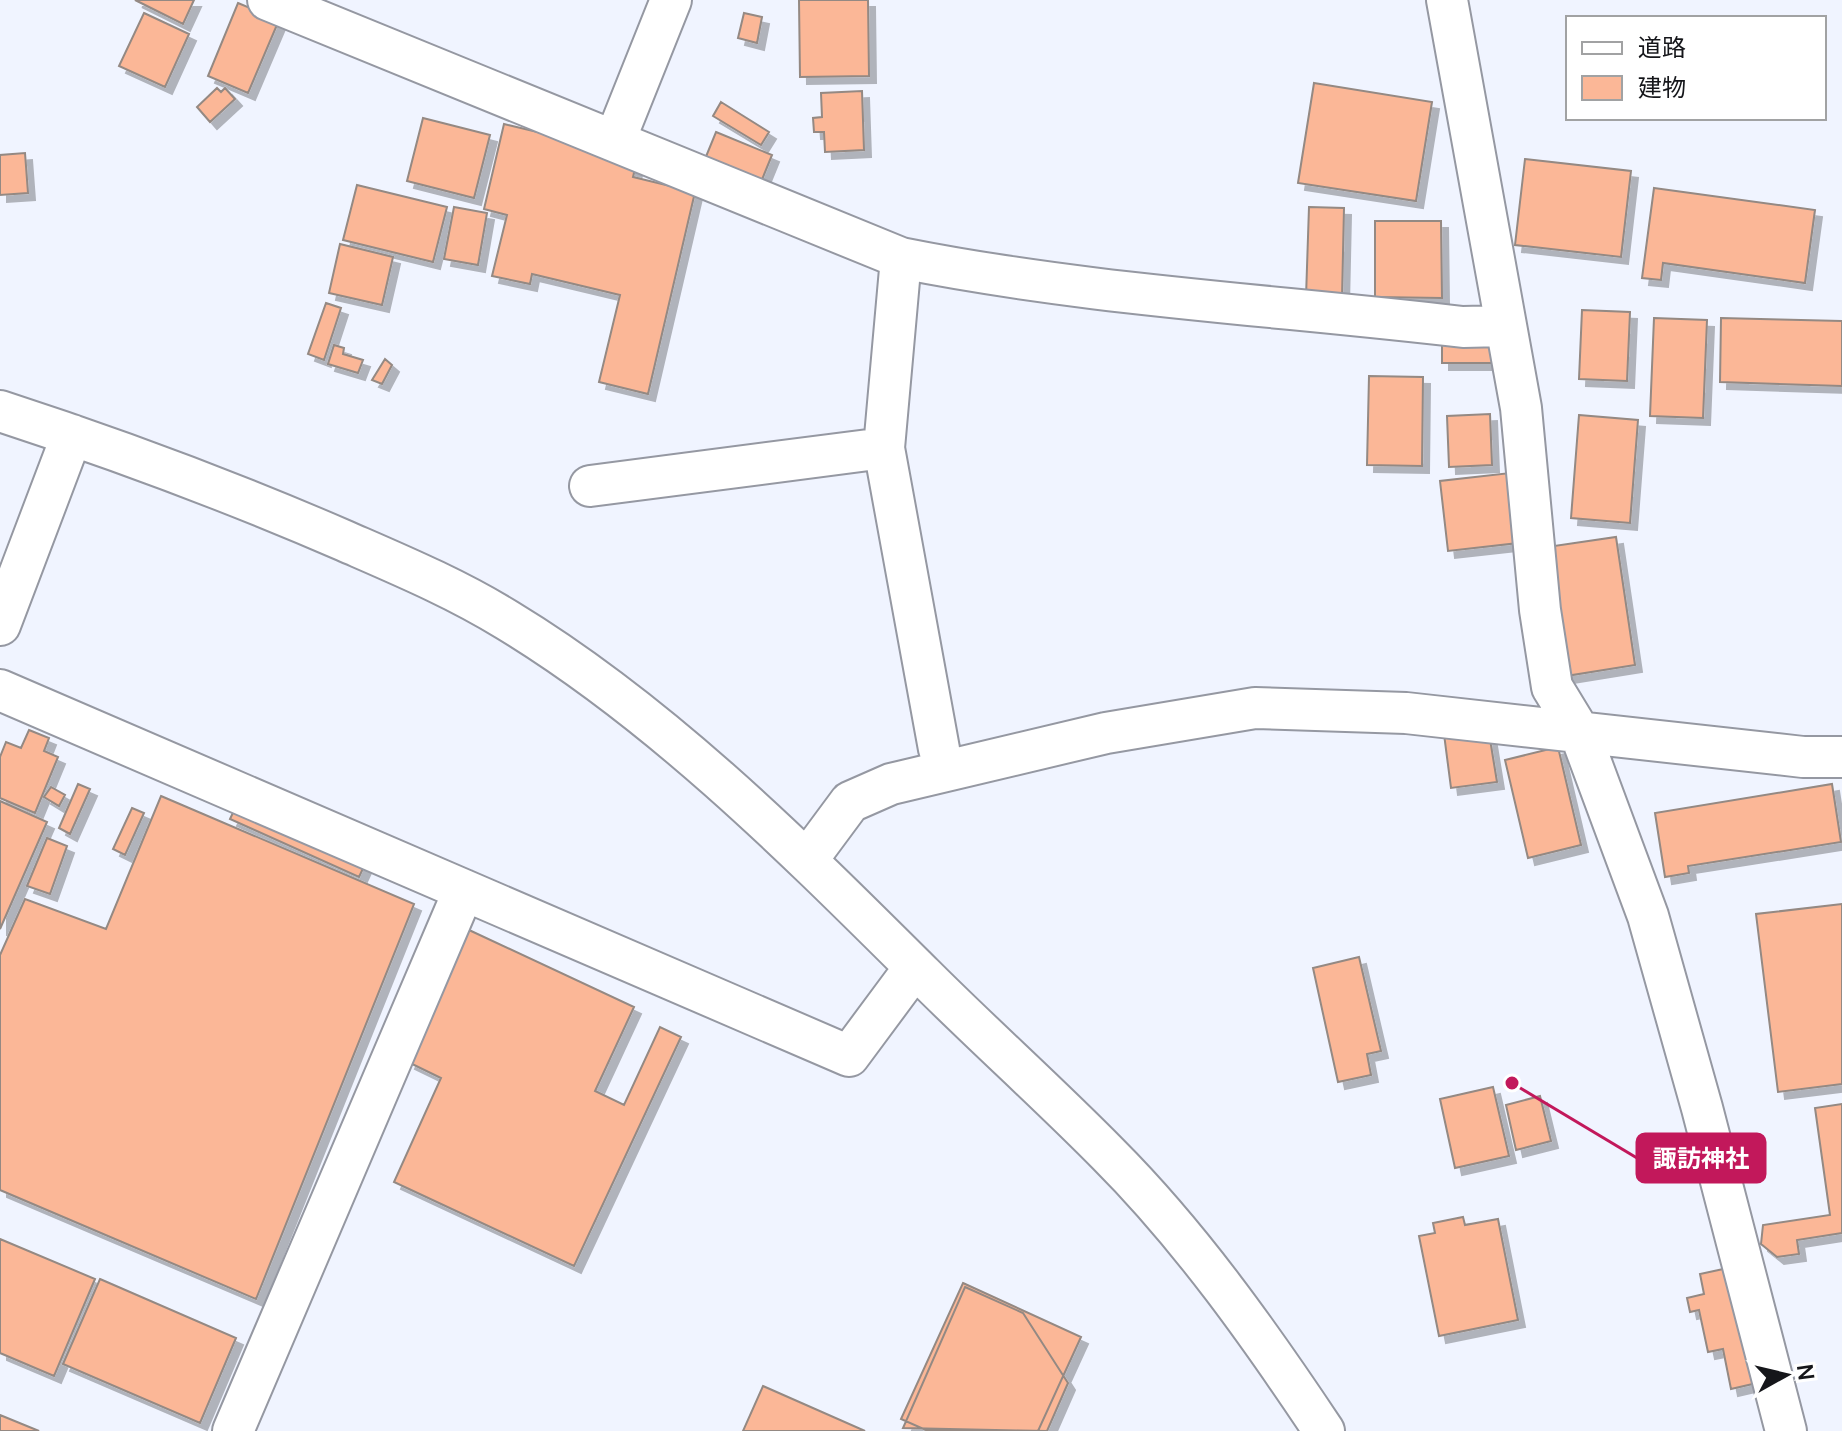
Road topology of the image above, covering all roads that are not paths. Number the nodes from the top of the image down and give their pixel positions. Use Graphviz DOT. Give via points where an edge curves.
graph roads {
  1 [pos="268,0"];
  2 [pos="671,0"];
  3 [pos="1447,0"];
  4 [pos="615,140"];
  5 [pos="901,258"];
  6 [pos="1504,326"];
  7 [pos="0,411"];
  8 [pos="72,435"];
  9 [pos="884,448"];
  10 [pos="590,486"];
  11 [pos="0,625"];
  12 [pos="0,690"];
  13 [pos="1580,733"];
  14 [pos="939,749"];
  15 [pos="1842,757"];
  16 [pos="807,860"];
  17 [pos="464,890"];
  18 [pos="915,967"];
  19 [pos="233,1431"];
  20 [pos="1324,1431"];
  21 [pos="1786,1431"];
  1 -- 4 [label="street"];
  2 -- 4 [label="street"];
  3 -- 6 [label="street"];
  4 -- 5 [label="street"];
  5 -- 6 [label="street" via="989,276 1463,327"];
  5 -- 9 [label="street"];
  6 -- 13 [label="street" via="1521,408 1552,687"];
  7 -- 8 [label="street"];
  8 -- 11 [label="street"];
  8 -- 16 [label="street" via="249,499 437,582 506,619 655,728"];
  9 -- 10 [label="street"];
  9 -- 14 [label="street"];
  12 -- 17 [label="street"];
  13 -- 15 [label="street"];
  13 -- 16 [label="street" via="1406,713 1255,708 1106,733 891,784 850,802"];
  13 -- 21 [label="street" via="1648,916"];
  16 -- 18 [label="street"];
  17 -- 18 [label="street" via="849,1056"];
  17 -- 19 [label="street"];
  18 -- 20 [label="street" via="1111,1156 1190,1248"];
}
